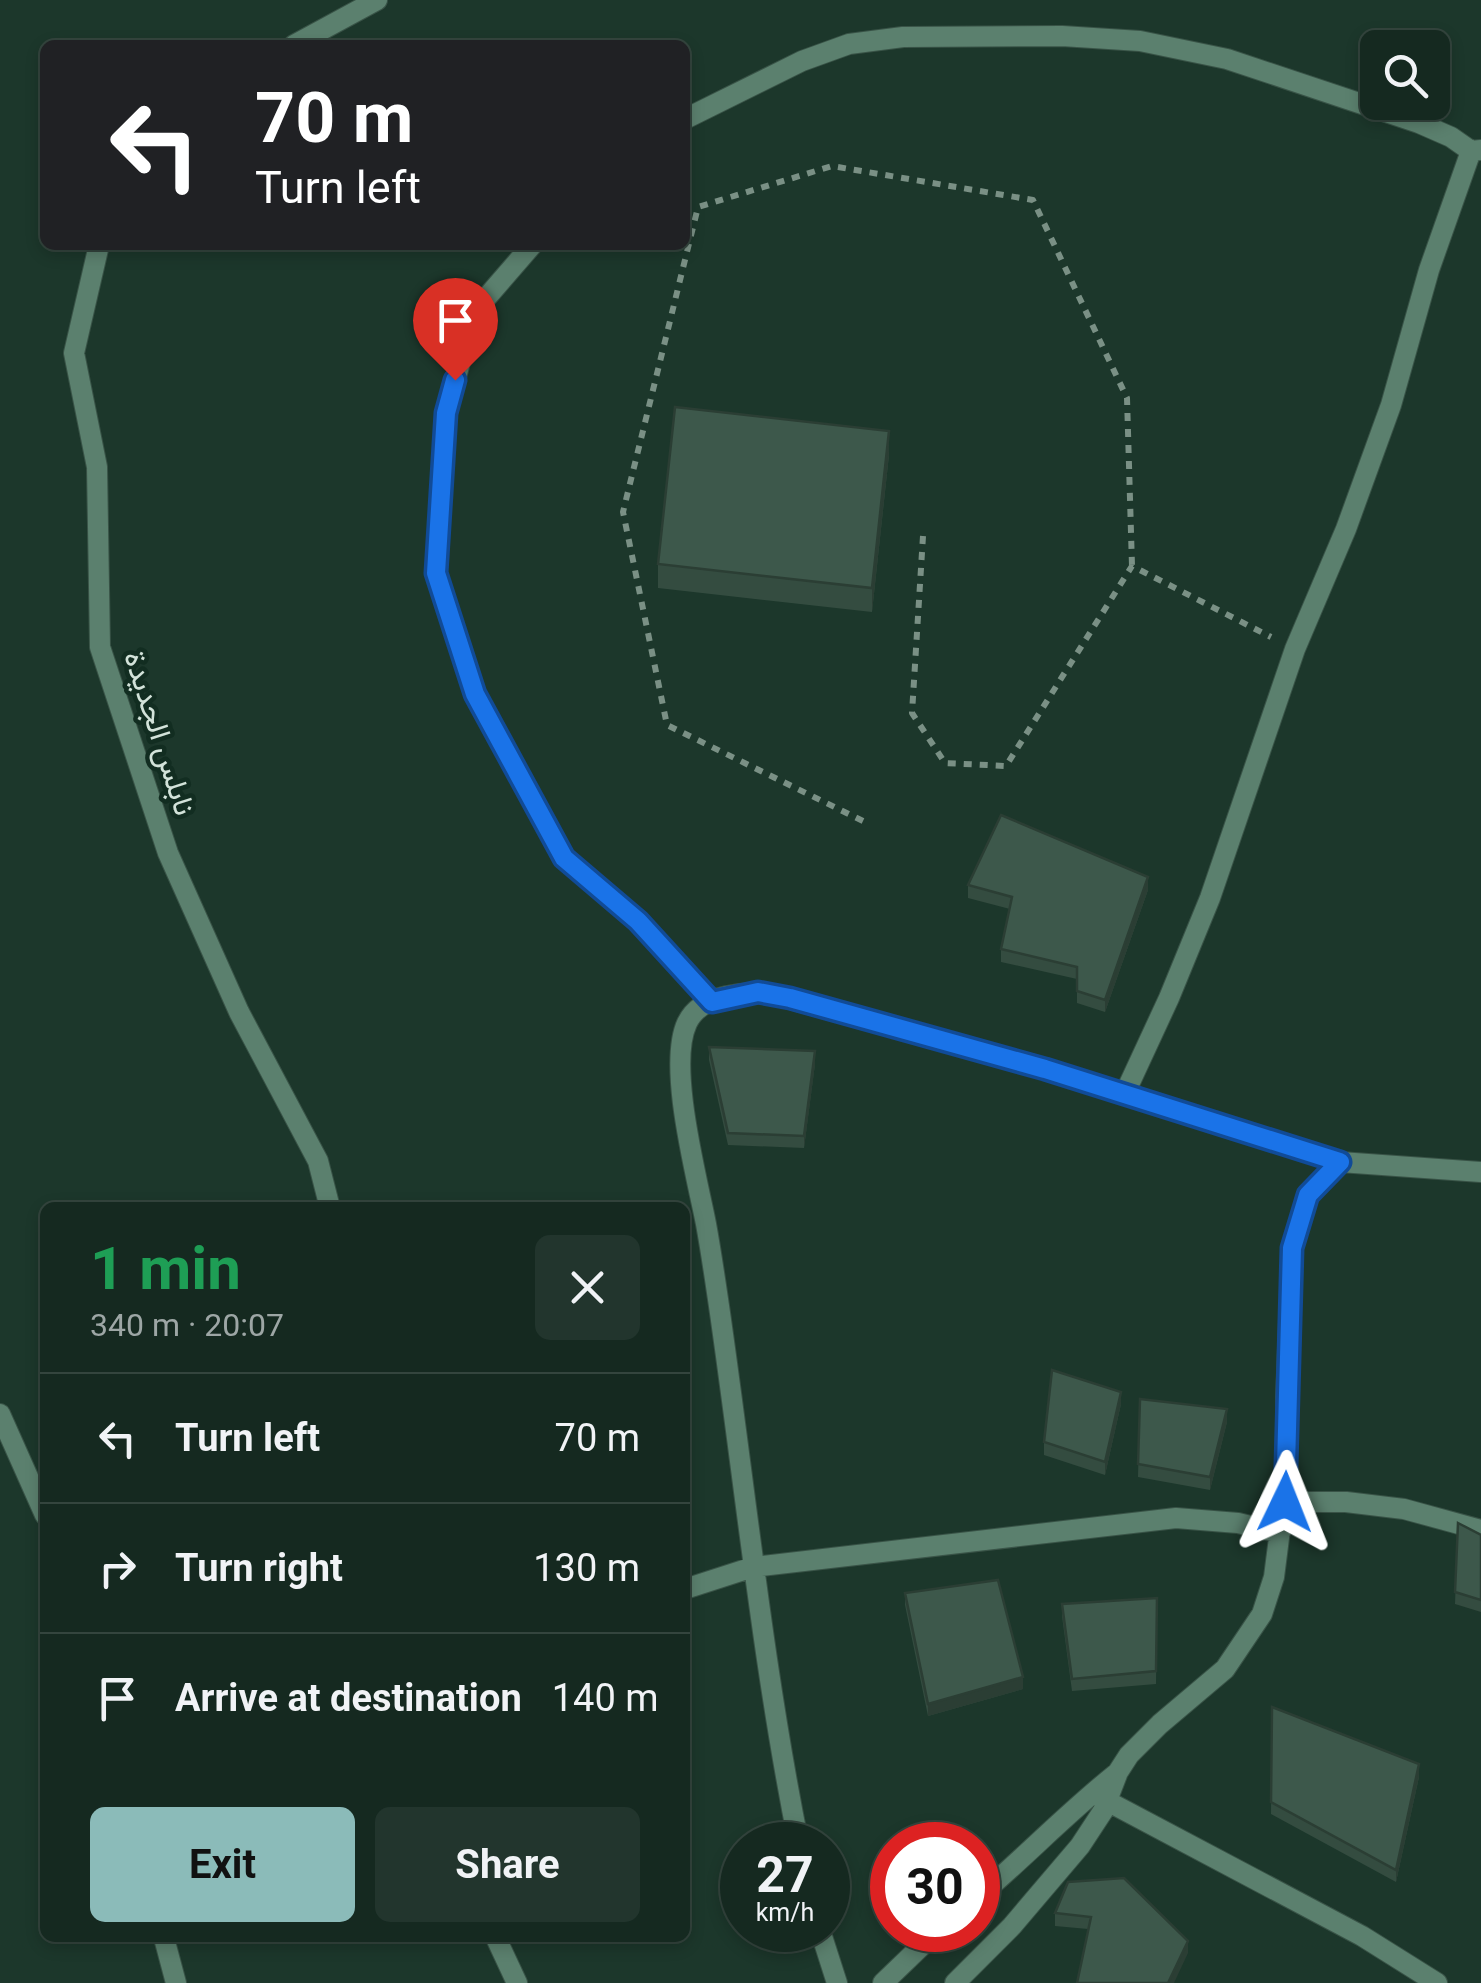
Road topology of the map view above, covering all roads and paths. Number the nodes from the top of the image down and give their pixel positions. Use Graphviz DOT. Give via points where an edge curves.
graph roads {
  1 [pos="376,0"];
  2 [pos="303,40"];
  3 [pos="690,116"];
  4 [pos="1476,151"];
  5 [pos="690,240"];
  6 [pos="98,250"];
  7 [pos="528,250"];
  8 [pos="687,250"];
  9 [pos="923,536"];
  10 [pos="1132,566"];
  11 [pos="1295,649"];
  12 [pos="863,821"];
  13 [pos="712,1002"];
  14 [pos="1126,1093"];
  15 [pos="1340,1162"];
  16 [pos="1481,1172"];
  17 [pos="328,1202"];
  18 [pos="0,1414"];
  19 [pos="1285,1502"];
  20 [pos="40,1504"];
  21 [pos="1481,1530"];
  22 [pos="1280,1534"];
  23 [pos="753,1568"];
  24 [pos="690,1587"];
  25 [pos="1118,1772"];
  26 [pos="1106,1801"];
  27 [pos="794,1822"];
  28 [pos="1000,1878"];
  29 [pos="165,1942"];
  30 [pos="498,1942"];
  31 [pos="827,1952"];
  32 [pos="915,1952"];
  33 [pos="176,1983"];
  34 [pos="517,1983"];
  35 [pos="837,1983"];
  36 [pos="883,1983"];
  37 [pos="955,1983"];
  38 [pos="1437,1983"];
  1 -- 2 [label="street"];
  3 -- 4 [label="street" via="802,60 850,44 1062,36 1140,41 1226,59 1419,122"];
  4 -- 11 [label="street" via="1429,270 1391,405 1346,529"];
  5 -- 10 [label="path" via="698,207 832,166 1033,200 1126,398"];
  6 -- 17 [label="street, نابلس الجديدة" via="74,353 97,467 100,647 168,853 239,1012 318,1161"];
  7 -- 13 [label="street" via="474,312 446,413 436,573 475,694 564,858 638,921"];
  8 -- 12 [label="path" via="623,512 667,725"];
  9 -- 10 [label="path" via="912,713 946,764 1006,766"];
  10 -- 11 [label="path"];
  11 -- 14 [label="street" via="1210,898"];
  13 -- 14 [label="street" via="742,993 775,995"];
  13 -- 23 [label="street" via="693,1013 684,1032 684,1119 719,1308"];
  14 -- 15 [label="street"];
  15 -- 16 [label="street"];
  15 -- 19 [label="street" via="1308,1195 1292,1248"];
  18 -- 20 [label="street"];
  19 -- 21 [label="street" via="1404,1510"];
  19 -- 22 [label="street"];
  22 -- 23 [label="street" via="1238,1522 1176,1518"];
  22 -- 25 [label="street" via="1268,1602 1236,1656 1143,1740"];
  23 -- 24 [label="street"];
  23 -- 27 [label="street"];
  25 -- 26 [label="street"];
  25 -- 28 [label="street"];
  26 -- 37 [label="street" via="1034,1902"];
  26 -- 38 [label="street" via="1260,1879"];
  29 -- 33 [label="street"];
  30 -- 34 [label="street"];
  31 -- 35 [label="street"];
  32 -- 36 [label="street"];
}
